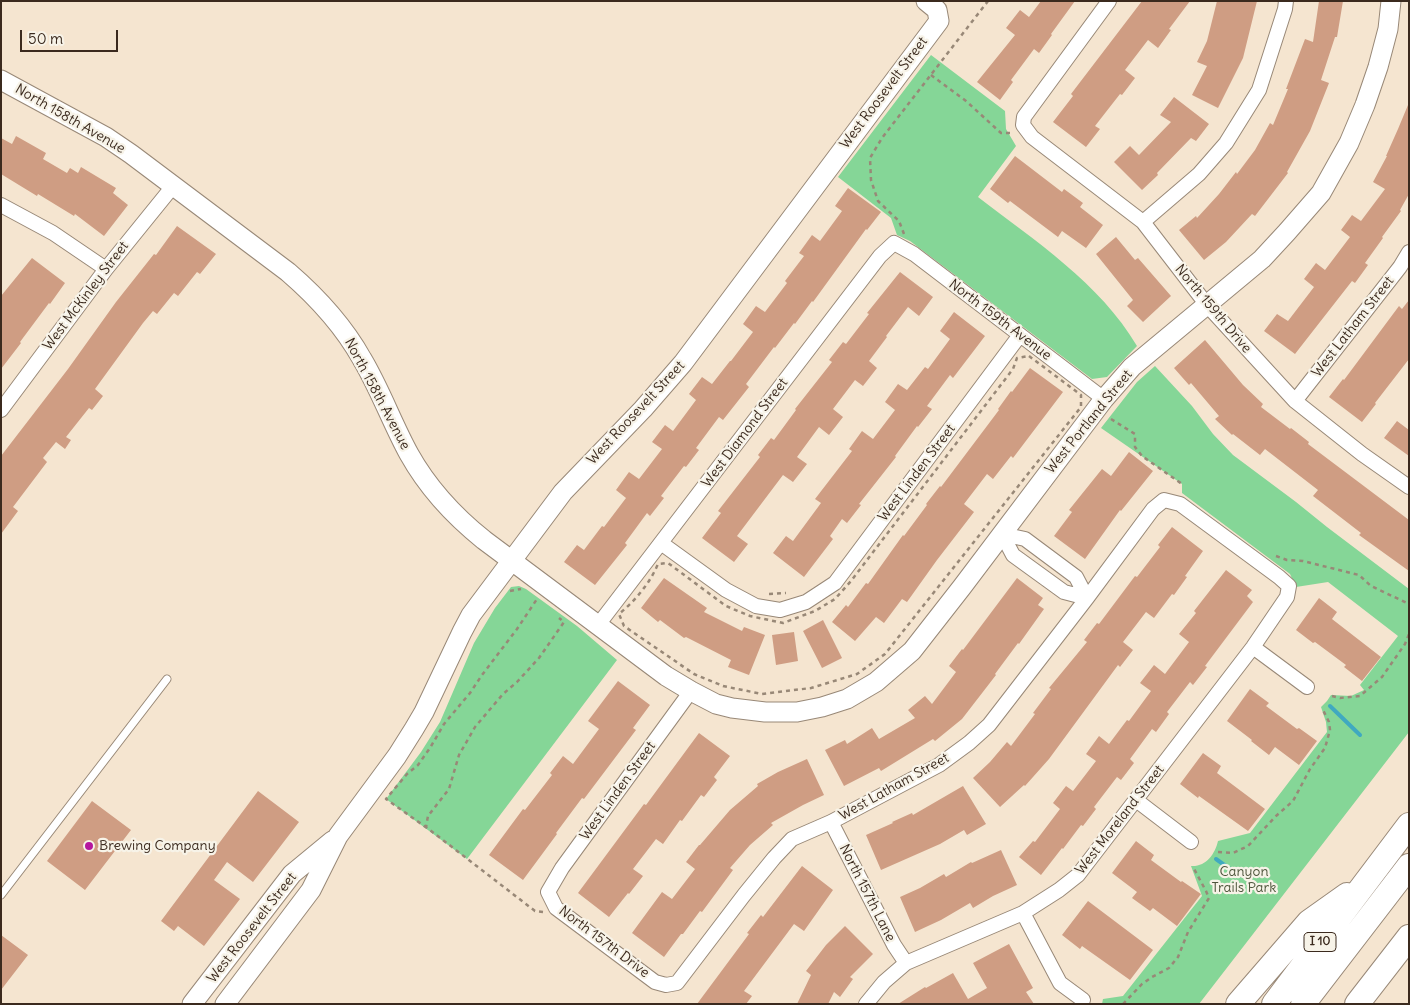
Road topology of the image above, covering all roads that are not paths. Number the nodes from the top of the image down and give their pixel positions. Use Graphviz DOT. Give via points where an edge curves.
graph roads {
  1 [pos="926,1"];
  2 [pos="1109,1"];
  3 [pos="1286,1"];
  4 [pos="1391,1"];
  5 [pos="1,80"];
  6 [pos="174,184"];
  7 [pos="1,205"];
  8 [pos="1143,222"];
  9 [pos="899,239"];
  10 [pos="1409,252"];
  11 [pos="106,269"];
  12 [pos="1207,305"];
  13 [pos="1020,334"];
  14 [pos="1104,398"];
  15 [pos="1294,400"];
  16 [pos="1,410"];
  17 [pos="1409,487"];
  18 [pos="1164,500"];
  19 [pos="1002,534"];
  20 [pos="661,543"];
  21 [pos="511,561"];
  22 [pos="1087,598"];
  23 [pos="598,625"];
  24 [pos="1253,647"];
  25 [pos="167,679"];
  26 [pos="1307,687"];
  27 [pos="691,691"];
  28 [pos="1136,800"];
  29 [pos="831,822"];
  30 [pos="1409,825"];
  31 [pos="338,836"];
  32 [pos="1191,842"];
  33 [pos="1409,866"];
  34 [pos="1366,881"];
  35 [pos="548,892"];
  36 [pos="1,896"];
  37 [pos="1023,913"];
  38 [pos="1409,937"];
  39 [pos="906,963"];
  40 [pos="666,985"];
  41 [pos="1083,1000"];
  42 [pos="192,1004"];
  43 [pos="225,1004"];
  44 [pos="866,1004"];
  45 [pos="1238,1004"];
  46 [pos="1274,1004"];
  47 [pos="1303,1004"];
  48 [pos="1357,1004"];
  1 -- 21 [label="street, West Roosevelt Street" via="937,10 938,20 683,363 563,492"];
  2 -- 8 [label="street, North 159th Drive" via="1024,117 1023,125 1032,137"];
  3 -- 8 [label="street" via="1259,90 1226,143 1199,174"];
  4 -- 12 [label="street, West Portland Street" via="1388,29 1365,105 1349,143 1321,193 1262,259"];
  5 -- 6 [label="street, North 158th Avenue" via="106,137"];
  6 -- 11 [label="street, West McKinley Street"];
  6 -- 21 [label="street, North 158th Avenue" via="288,272 338,322 362,359 410,455 430,486 447,507"];
  7 -- 11 [label="street" via="53,233"];
  8 -- 12 [label="street, North 159th Drive"];
  9 -- 13 [label="street, North 159th Avenue" via="914,254"];
  9 -- 20 [label="street, West Diamond Street" via="880,256"];
  10 -- 15 [label="street, West Latham Street"];
  11 -- 16 [label="street, West McKinley Street"];
  12 -- 14 [label="street, West Portland Street" via="1132,367"];
  12 -- 15 [label="street, North 159th Drive"];
  13 -- 14 [label="street, North 159th Avenue"];
  13 -- 20 [label="street, West Linden Street" via="835,583 806,602 780,610 756,606 726,590"];
  14 -- 19 [label="street, West Portland Street"];
  15 -- 17 [label="street, North 159th Drive"];
  18 -- 22 [label="street, West Latham Street" via="1153,509"];
  18 -- 24 [label="street, West Moreland Street" via="1180,504 1289,586 1286,597"];
  19 -- 22 [label="street" via="1013,555 1064,592"];
  19 -- 22 [label="street" via="1026,539 1076,578"];
  19 -- 27 [label="street, West Portland Street" via="912,650 876,682 848,699 797,712 764,712 716,704"];
  20 -- 23 [label="street, West Diamond Street"];
  21 -- 23 [label="street, North 158th Avenue"];
  21 -- 31 [label="street, West Roosevelt Street" via="471,616 414,729"];
  22 -- 29 [label="street, West Latham Street" via="989,725 970,743 939,765"];
  23 -- 27 [label="street, North 158th Avenue"];
  24 -- 26 [label="street"];
  24 -- 28 [label="street, West Moreland Street"];
  25 -- 36 [label="lane"];
  27 -- 35 [label="street, West Linden Street" via="562,868"];
  28 -- 32 [label="street"];
  28 -- 37 [label="street, West Moreland Street" via="1078,875"];
  29 -- 39 [label="street, North 157th Lane"];
  29 -- 40 [label="street, West Latham Street" via="792,839 677,982"];
  30 -- 34 [label="highway, I 10"];
  31 -- 42 [label="street, West Roosevelt Street" via="292,874"];
  31 -- 43 [label="street, West Roosevelt Street" via="311,890"];
  33 -- 47 [label="highway"];
  34 -- 45 [label="highway" via="1309,922"];
  34 -- 46 [label="highway, I 10"];
  35 -- 40 [label="street, North 157th Drive" via="556,908 656,982"];
  37 -- 39 [label="street, West Moreland Street"];
  37 -- 41 [label="street" via="1060,983"];
  38 -- 48 [label="highway"];
  39 -- 44 [label="street, West Moreland Street"];
}
